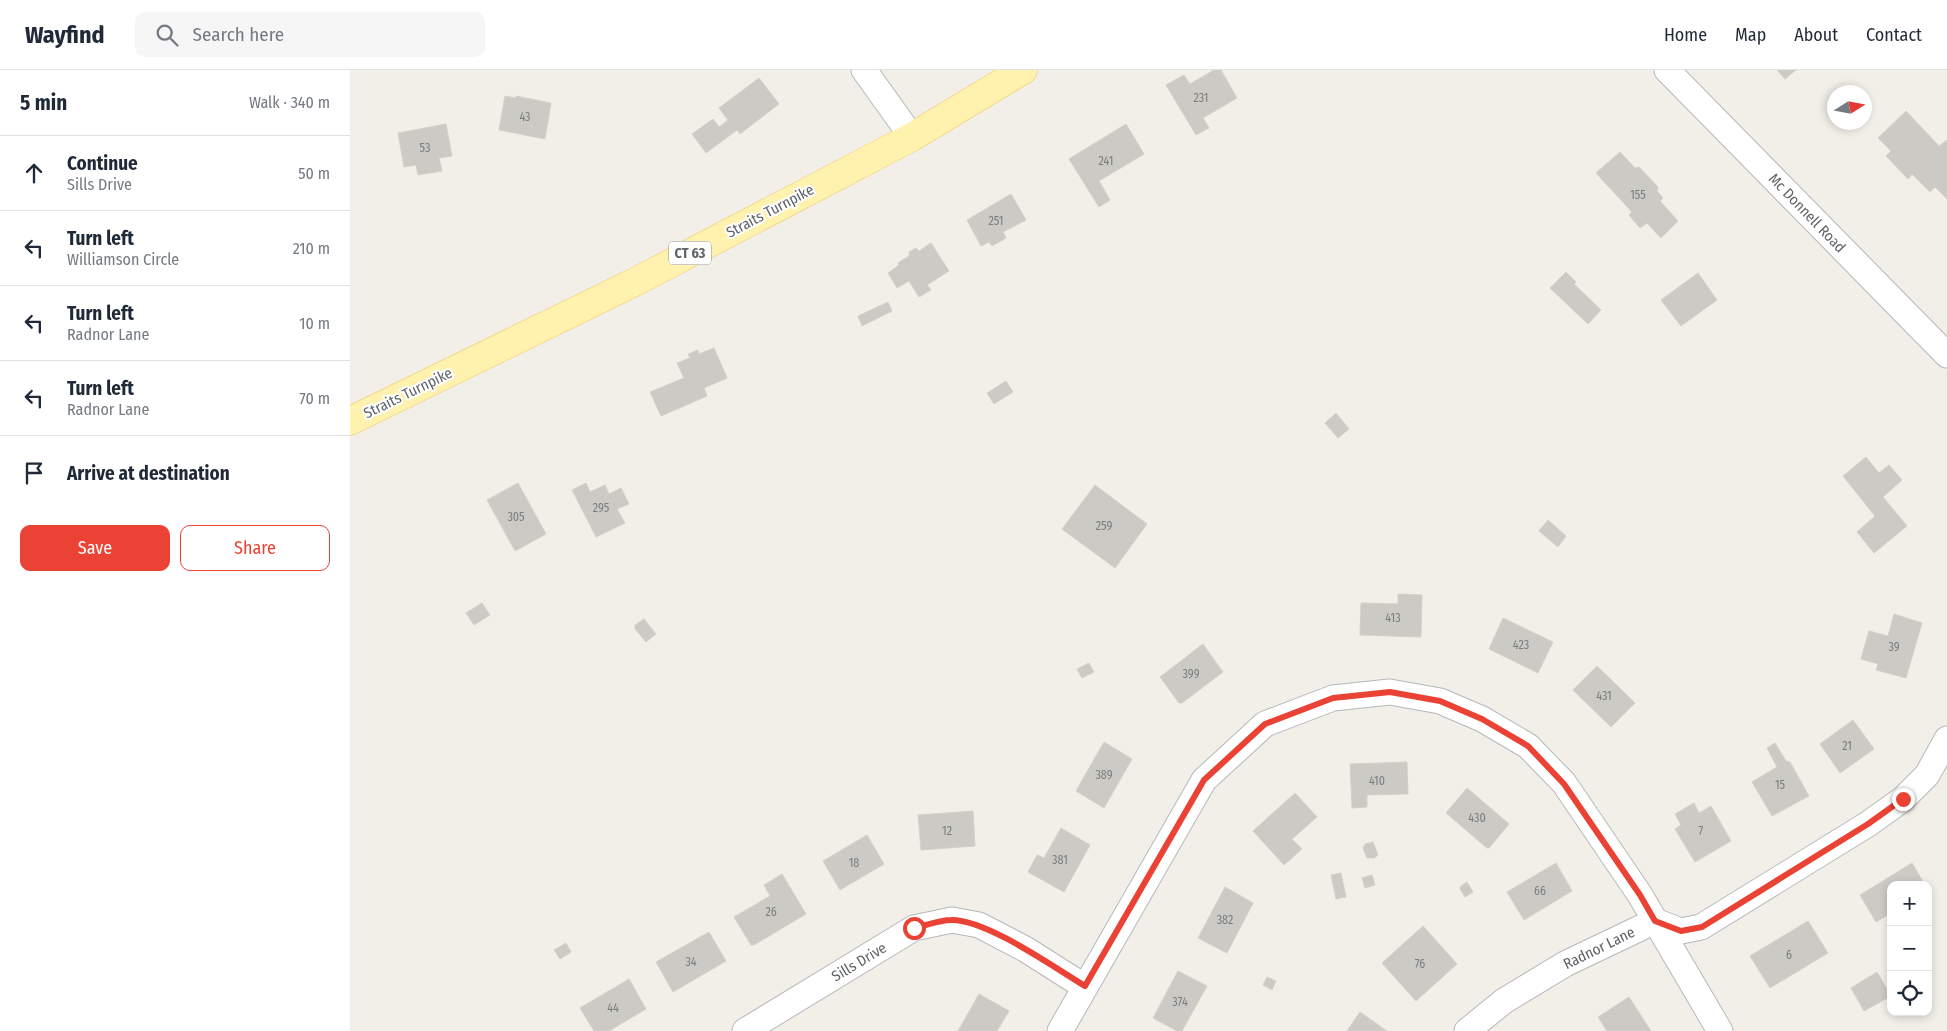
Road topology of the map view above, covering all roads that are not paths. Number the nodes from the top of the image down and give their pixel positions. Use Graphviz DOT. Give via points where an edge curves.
graph roads {
  1 [pos="864,70"];
  2 [pos="1023,70"];
  3 [pos="1667,70"];
  4 [pos="912,137"];
  5 [pos="1947,355"];
  6 [pos="350,421"];
  7 [pos="1947,739"];
  8 [pos="1655,921"];
  9 [pos="1085,986"];
  10 [pos="745,1031"];
  11 [pos="1060,1031"];
  12 [pos="1467,1031"];
  13 [pos="1720,1031"];
  1 -- 4 [label="street"];
  2 -- 4 [label="main road, Straits Turnpike / CT 63"];
  3 -- 5 [label="street, Mc Donnell Road"];
  4 -- 6 [label="main road, Straits Turnpike / CT 63" via="635,282"];
  7 -- 8 [label="street" via="1927,775 1903,799 1868,824 1702,927 1681,931"];
  8 -- 9 [label="street" via="1564,784 1528,746 1482,719 1440,701 1390,692 1333,698 1265,724 1204,780"];
  8 -- 12 [label="street, Radnor Lane" via="1565,964 1504,1001"];
  8 -- 13 [label="street"];
  9 -- 10 [label="street, Sills Drive" via="979,925 952,920 914,928"];
  9 -- 11 [label="street"];
}
